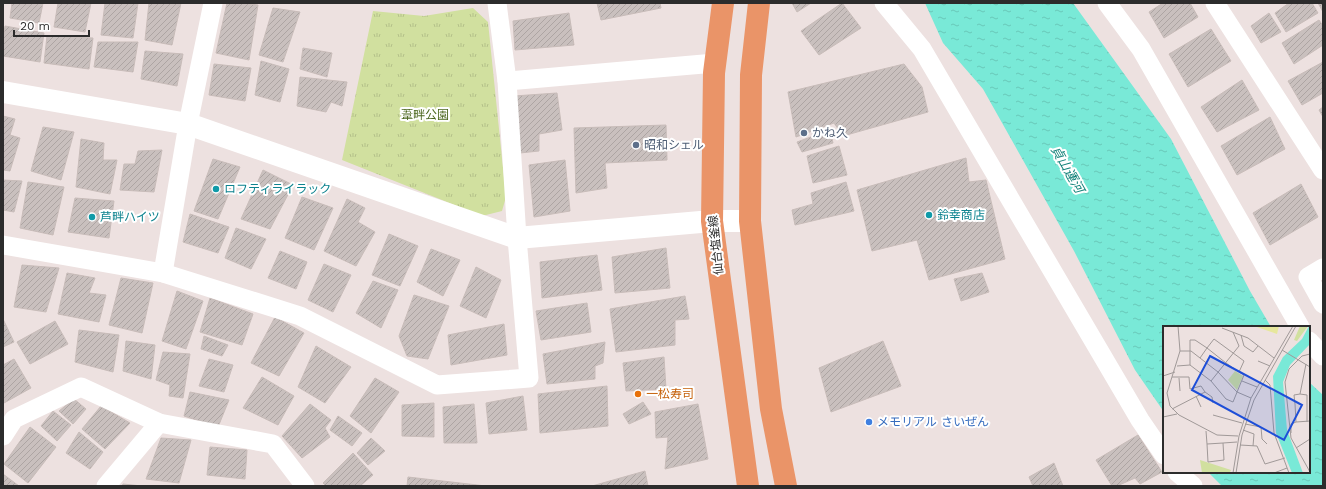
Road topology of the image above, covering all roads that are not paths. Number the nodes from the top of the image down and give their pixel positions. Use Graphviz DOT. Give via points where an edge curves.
graph roads {
  1 [pos="212,3"];
  2 [pos="497,3"];
  3 [pos="723,3"];
  4 [pos="759,3"];
  5 [pos="884,3"];
  6 [pos="1107,3"];
  7 [pos="1215,3"];
  8 [pos="716,64"];
  9 [pos="507,81"];
  10 [pos="3,92"];
  11 [pos="188,124"];
  12 [pos="1323,170"];
  13 [pos="712,221"];
  14 [pos="750,221"];
  15 [pos="517,238"];
  16 [pos="3,245"];
  17 [pos="1323,268"];
  18 [pos="163,273"];
  19 [pos="1323,304"];
  20 [pos="1299,326"];
  21 [pos="1310,342"];
  22 [pos="1323,356"];
  23 [pos="159,423"];
  24 [pos="3,436"];
  25 [pos="1163,454"];
  26 [pos="1178,473"];
  27 [pos="106,486"];
  28 [pos="305,486"];
  29 [pos="748,486"];
  30 [pos="786,486"];
  31 [pos="1193,486"];
  1 -- 11 [label="street"];
  2 -- 9 [label="street"];
  3 -- 8 [label="main road, 仙台塩釜線"];
  4 -- 14 [label="main road" via="751,75"];
  5 -- 25 [label="street" via="922,49 1140,420"];
  6 -- 20 [label="street" via="1141,49"];
  7 -- 12 [label="street"];
  8 -- 9 [label="street"];
  8 -- 13 [label="main road, 仙台塩釜線"];
  9 -- 15 [label="street"];
  10 -- 11 [label="street"];
  11 -- 15 [label="street"];
  11 -- 18 [label="street"];
  13 -- 14 [label="street"];
  13 -- 15 [label="street"];
  13 -- 29 [label="main road, 仙台塩釜線"];
  14 -- 30 [label="main road" via="771,409"];
  15 -- 18 [label="street" via="529,378 437,384 300,316"];
  16 -- 18 [label="street"];
  17 -- 19 [label="street" via="1308,277"];
  21 -- 22 [label="street"];
  23 -- 24 [label="street" via="81,387 14,420"];
  23 -- 27 [label="street"];
  23 -- 28 [label="street" via="273,444"];
  26 -- 31 [label="street"];
}
